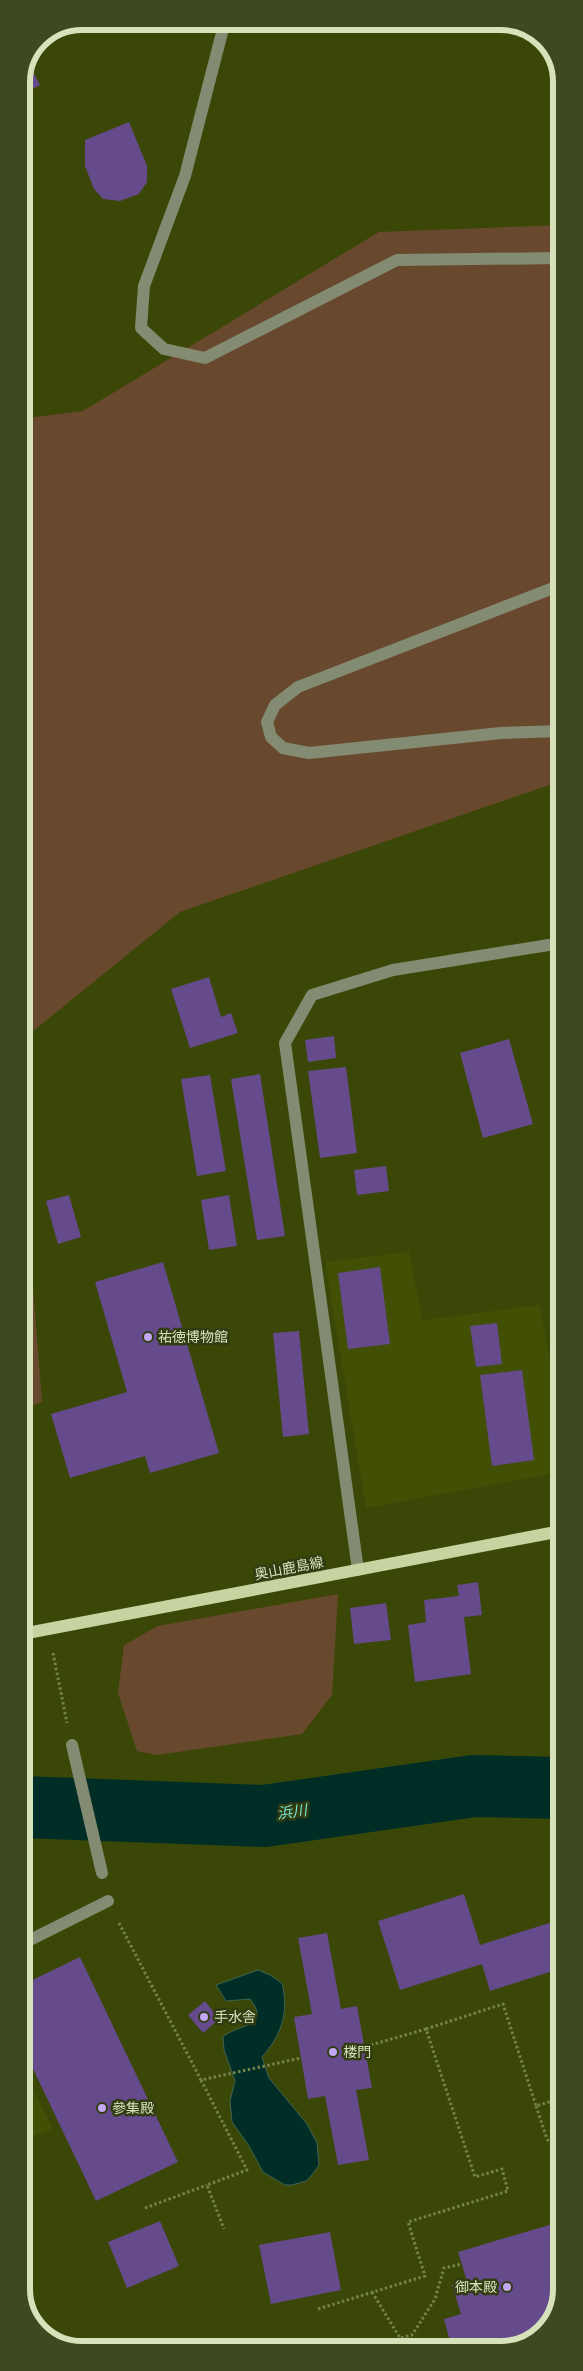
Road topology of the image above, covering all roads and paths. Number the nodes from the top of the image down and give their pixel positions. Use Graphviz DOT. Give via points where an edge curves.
graph roads {
  1 [pos="223,30"];
  2 [pos="553,258"];
  3 [pos="553,588"];
  4 [pos="553,731"];
  5 [pos="553,944"];
  6 [pos="553,1533"];
  7 [pos="358,1570"];
  8 [pos="48,1631"];
  9 [pos="30,1633"];
  10 [pos="72,1745"];
  11 [pos="102,1873"];
  12 [pos="108,1901"];
  13 [pos="30,1940"];
  14 [pos="426,2029"];
  15 [pos="364,2047"];
  16 [pos="301,2058"];
  17 [pos="201,2080"];
  18 [pos="553,2101"];
  19 [pos="536,2106"];
  20 [pos="553,2145"];
  21 [pos="207,2185"];
  22 [pos="145,2208"];
  23 [pos="224,2229"];
  24 [pos="462,2264"];
  25 [pos="372,2292"];
  26 [pos="318,2309"];
  27 [pos="400,2338"];
  28 [pos="394,2341"];
  1 -- 2 [label="street" via="185,176 144,286 141,328 164,348 206,358 397,260"];
  3 -- 4 [label="street" via="298,687 275,705 267,722 271,737 283,748 308,753 501,733"];
  5 -- 7 [label="street" via="393,970 312,995 285,1043"];
  6 -- 7 [label="main road, 奥山鹿島線"];
  7 -- 8 [label="main road, 奥山鹿島線"];
  8 -- 9 [label="main road, 奥山鹿島線"];
  8 -- 10 [label="path"];
  10 -- 11 [label="street"];
  12 -- 13 [label="street"];
  12 -- 17 [label="path"];
  14 -- 15 [label="path"];
  14 -- 19 [label="path" via="503,2004"];
  14 -- 25 [label="path" via="475,2177 502,2169 508,2191 408,2222 425,2276"];
  16 -- 17 [label="path"];
  17 -- 21 [label="path" via="247,2170"];
  18 -- 19 [label="path"];
  19 -- 20 [label="path"];
  21 -- 22 [label="path"];
  21 -- 23 [label="path"];
  24 -- 27 [label="path" via="444,2268 435,2299 412,2335"];
  25 -- 26 [label="path"];
  25 -- 27 [label="path"];
  27 -- 28 [label="path"];
}
